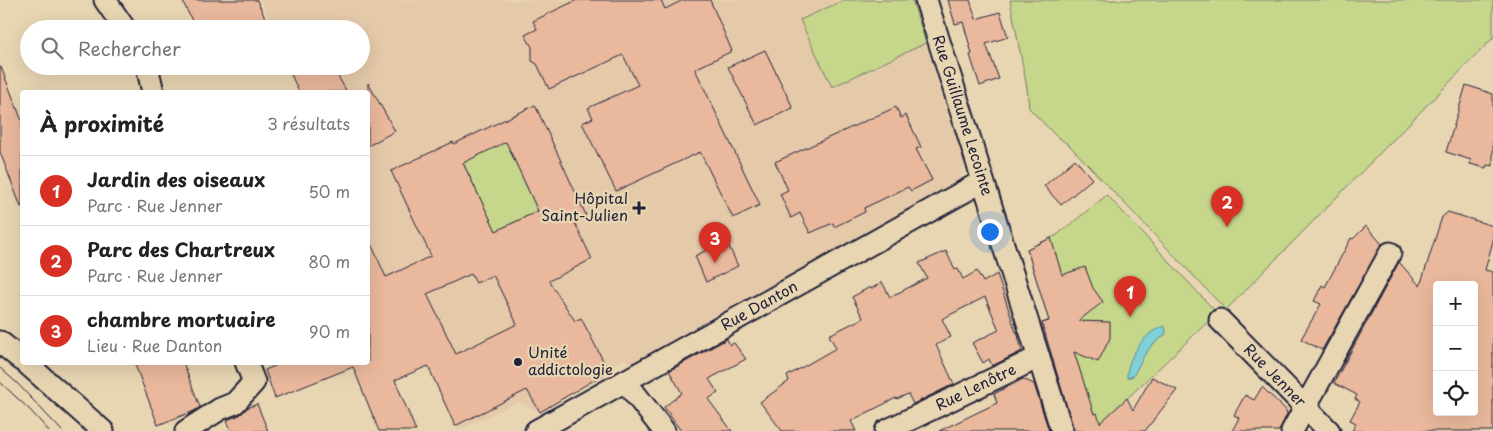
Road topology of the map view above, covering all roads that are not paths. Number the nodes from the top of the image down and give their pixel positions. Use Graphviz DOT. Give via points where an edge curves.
graph roads {
  1 [pos="105,0"];
  2 [pos="926,0"];
  3 [pos="119,20"];
  4 [pos="149,75"];
  5 [pos="153,90"];
  6 [pos="983,181"];
  7 [pos="1390,253"];
  8 [pos="1220,320"];
  9 [pos="0,342"];
  10 [pos="1039,357"];
  11 [pos="20,358"];
  12 [pos="29,365"];
  13 [pos="247,365"];
  14 [pos="625,381"];
  15 [pos="1305,407"];
  16 [pos="103,431"];
  17 [pos="186,431"];
  18 [pos="536,431"];
  19 [pos="664,431"];
  20 [pos="886,431"];
  21 [pos="1062,431"];
  22 [pos="1292,431"];
  23 [pos="1329,431"];
  1 -- 3 [label="street"];
  2 -- 6 [label="street, Rue Guillaume Lecointe"];
  4 -- 5 [label="street"];
  6 -- 10 [label="street, Rue Guillaume Lecointe"];
  6 -- 14 [label="street, Rue Danton"];
  7 -- 15 [label="street"];
  8 -- 15 [label="street, Rue Jenner"];
  9 -- 11 [label="street"];
  10 -- 20 [label="street, Rue Lenôtre"];
  10 -- 21 [label="street, Rue Guillaume Lecointe"];
  12 -- 16 [label="street"];
  13 -- 17 [label="street" via="254,382 235,403"];
  14 -- 18 [label="street, Rue Danton"];
  14 -- 19 [label="street"];
  15 -- 22 [label="street"];
  15 -- 23 [label="street, Rue Jenner"];
}
